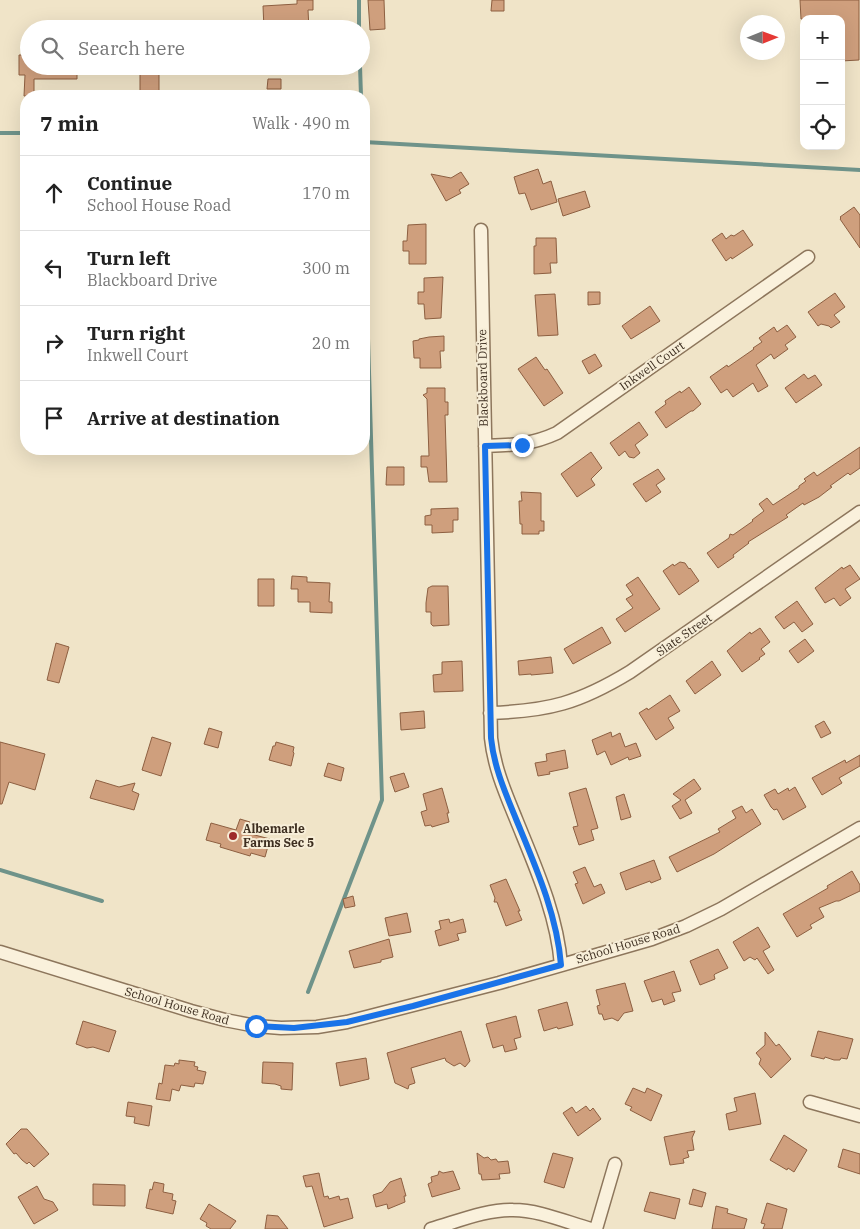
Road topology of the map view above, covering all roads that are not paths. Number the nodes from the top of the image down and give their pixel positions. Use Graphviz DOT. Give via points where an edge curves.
graph roads {
  1 [pos="481,230"];
  2 [pos="808,257"];
  3 [pos="485,446"];
  4 [pos="860,512"];
  5 [pos="490,713"];
  6 [pos="860,828"];
  7 [pos="0,952"];
  8 [pos="561,965"];
  9 [pos="810,1102"];
  10 [pos="860,1116"];
  11 [pos="615,1164"];
  12 [pos="430,1229"];
  13 [pos="591,1229"];
  14 [pos="596,1229"];
  1 -- 3 [label="street, Blackboard Drive"];
  2 -- 3 [label="street, Inkwell Court" via="557,433 522,445"];
  3 -- 5 [label="street, Blackboard Drive"];
  4 -- 5 [label="street, Slate Street" via="606,687 562,705 526,712"];
  5 -- 8 [label="street, Blackboard Drive" via="496,768 549,904"];
  6 -- 8 [label="street, School House Road" via="686,926"];
  7 -- 8 [label="street, School House Road" via="191,1012 281,1028 347,1022"];
  9 -- 10 [label="street"];
  11 -- 14 [label="street"];
  12 -- 13 [label="street" via="491,1212 512,1210 542,1214"];
}
